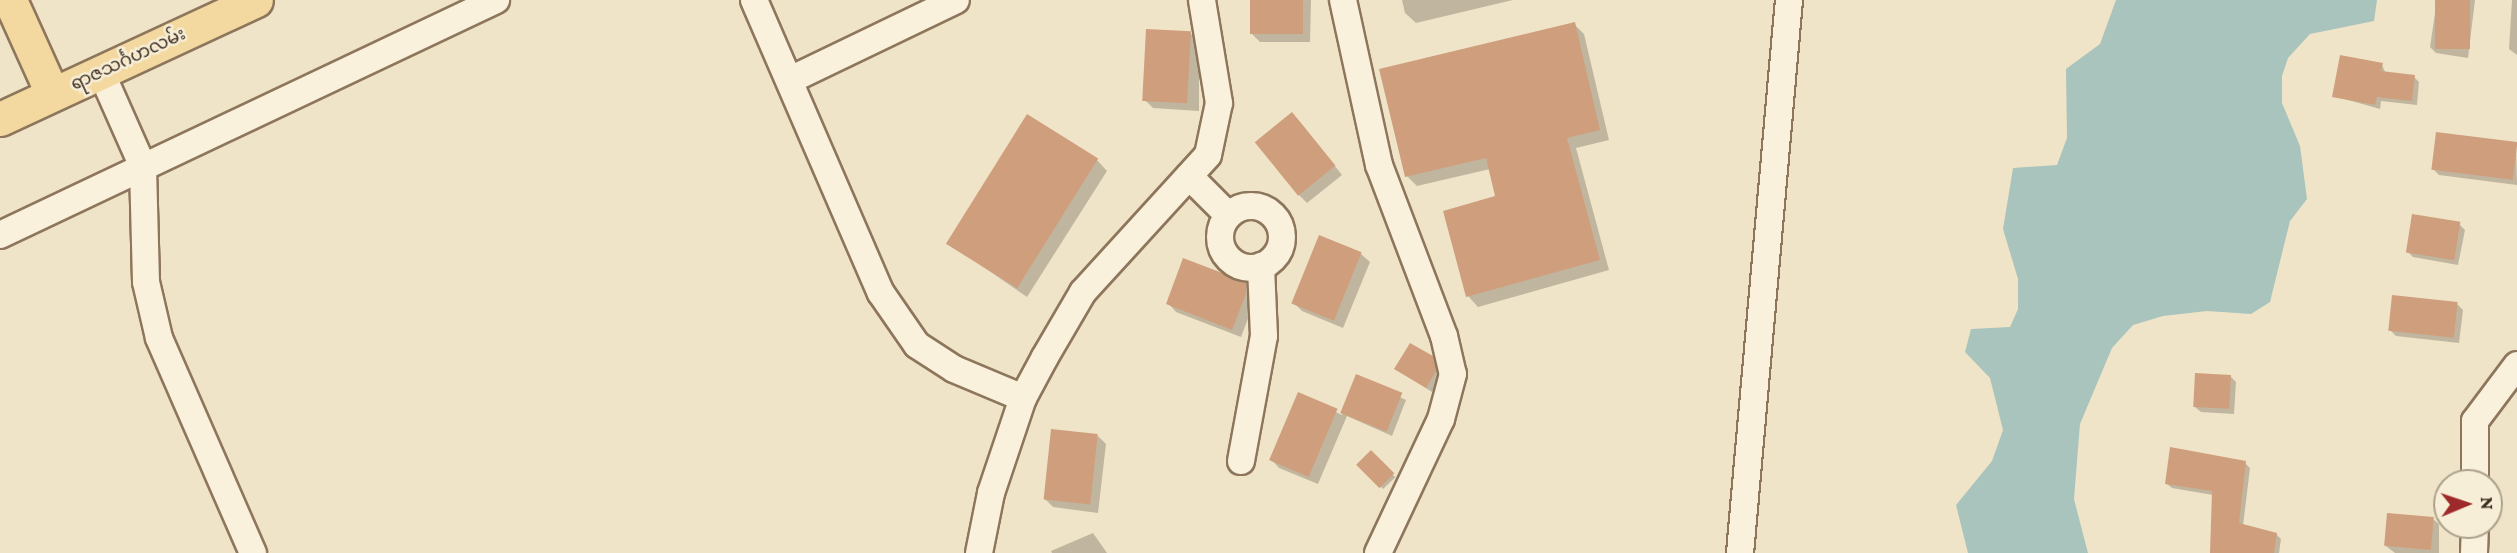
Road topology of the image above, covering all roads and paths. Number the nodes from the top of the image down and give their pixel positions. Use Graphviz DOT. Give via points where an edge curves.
graph roads {
  1 [pos="256,0"];
  2 [pos="496,0"];
  3 [pos="754,0"];
  4 [pos="956,0"];
  5 [pos="1202,0"];
  6 [pos="1343,0"];
  7 [pos="1789,0"];
  8 [pos="11,3"];
  9 [pos="101,72"];
  10 [pos="790,80"];
  11 [pos="52,93"];
  12 [pos="0,118"];
  13 [pos="143,167"];
  14 [pos="1189,176"];
  15 [pos="1228,215"];
  16 [pos="0,235"];
  17 [pos="1261,266"];
  18 [pos="2517,365"];
  19 [pos="1023,398"];
  20 [pos="1241,461"];
  21 [pos="2475,469"];
  22 [pos="253,553"];
  23 [pos="979,553"];
  24 [pos="1378,553"];
  25 [pos="1740,553"];
  1 -- 9 [label="main road, ရာဇသင်္ဂဟလမ်း"];
  2 -- 13 [label="street"];
  3 -- 10 [label="street"];
  4 -- 10 [label="street"];
  5 -- 14 [label="street" via="1219,103 1208,155"];
  6 -- 24 [label="street" via="1379,165 1444,336 1453,374 1441,419"];
  7 -- 25 [label="street"];
  8 -- 11 [label="main road"];
  9 -- 11 [label="main road, ရာဇသင်္ဂဟလမ်း"];
  9 -- 13 [label="street"];
  10 -- 19 [label="street" via="881,293 917,345 954,369"];
  11 -- 12 [label="main road, ရာဇသင်္ဂဟလမ်း"];
  13 -- 16 [label="street"];
  13 -- 22 [label="street" via="146,282 159,338"];
  14 -- 15 [label="street"];
  14 -- 19 [label="street" via="1083,292"];
  15 -- 17 [label="street" via="1220,228 1224,253 1239,266"];
  15 -- 17 [label="street" via="1252,205 1277,221 1280,246"];
  17 -- 20 [label="street" via="1264,336"];
  18 -- 21 [label="street" via="2475,421"];
  19 -- 23 [label="street" via="991,494"];
}
